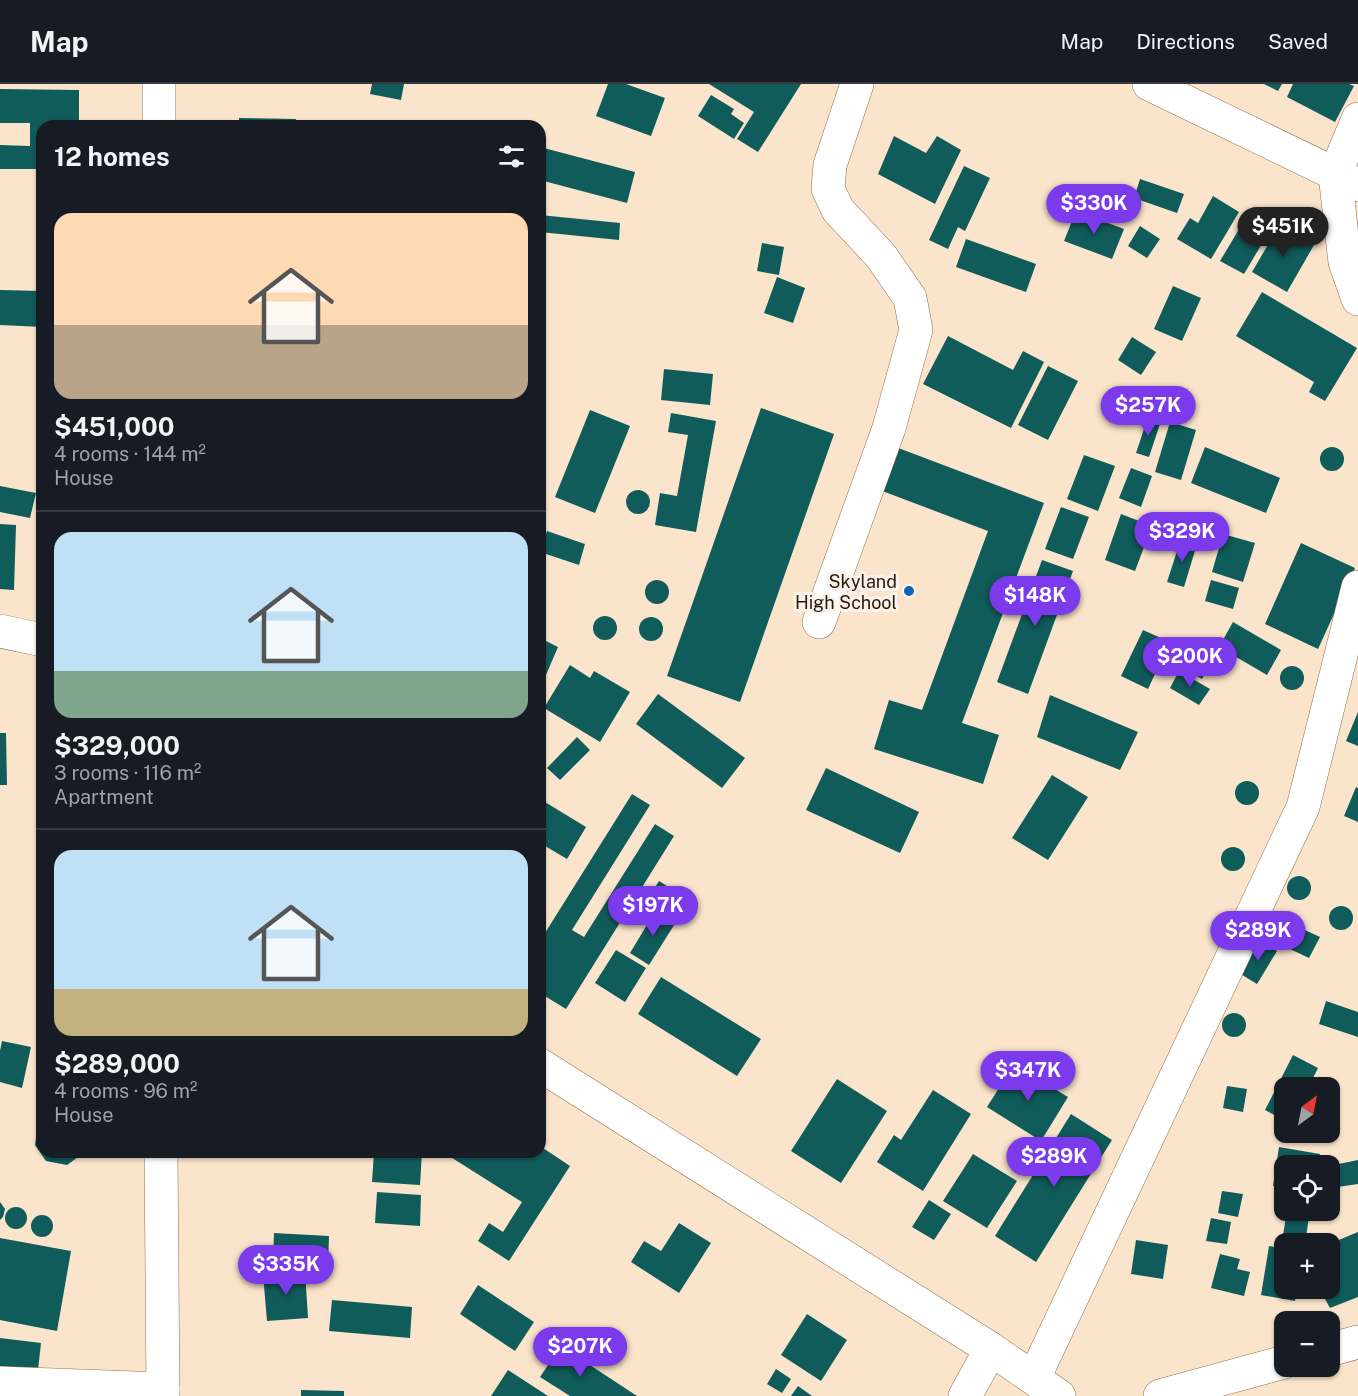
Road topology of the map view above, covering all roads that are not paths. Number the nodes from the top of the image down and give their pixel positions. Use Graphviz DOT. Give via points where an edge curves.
graph roads {
  1 [pos="159,84"];
  2 [pos="857,84"];
  3 [pos="1149,84"];
  4 [pos="1358,118"];
  5 [pos="159,120"];
  6 [pos="1347,180"];
  7 [pos="1358,299"];
  8 [pos="1358,587"];
  9 [pos="819,622"];
  10 [pos="0,632"];
  11 [pos="36,639"];
  12 [pos="546,1069"];
  13 [pos="160,1158"];
  14 [pos="1358,1342"];
  15 [pos="1340,1347"];
  16 [pos="991,1349"];
  17 [pos="1274,1365"];
  18 [pos="0,1383"];
  19 [pos="1046,1387"];
  20 [pos="163,1392"];
  21 [pos="965,1396"];
  22 [pos="1160,1396"];
  1 -- 5 [label="street"];
  2 -- 9 [label="street" via="830,165 828,189 838,210 881,256 910,298 916,330 889,428"];
  3 -- 6 [label="street"];
  4 -- 6 [label="street"];
  6 -- 7 [label="street" via="1345,262"];
  8 -- 19 [label="street" via="1303,807"];
  10 -- 11 [label="street"];
  12 -- 16 [label="street"];
  13 -- 20 [label="street"];
  14 -- 15 [label="street"];
  16 -- 19 [label="street"];
  16 -- 21 [label="street"];
  17 -- 22 [label="street"];
  18 -- 20 [label="street"];
}
